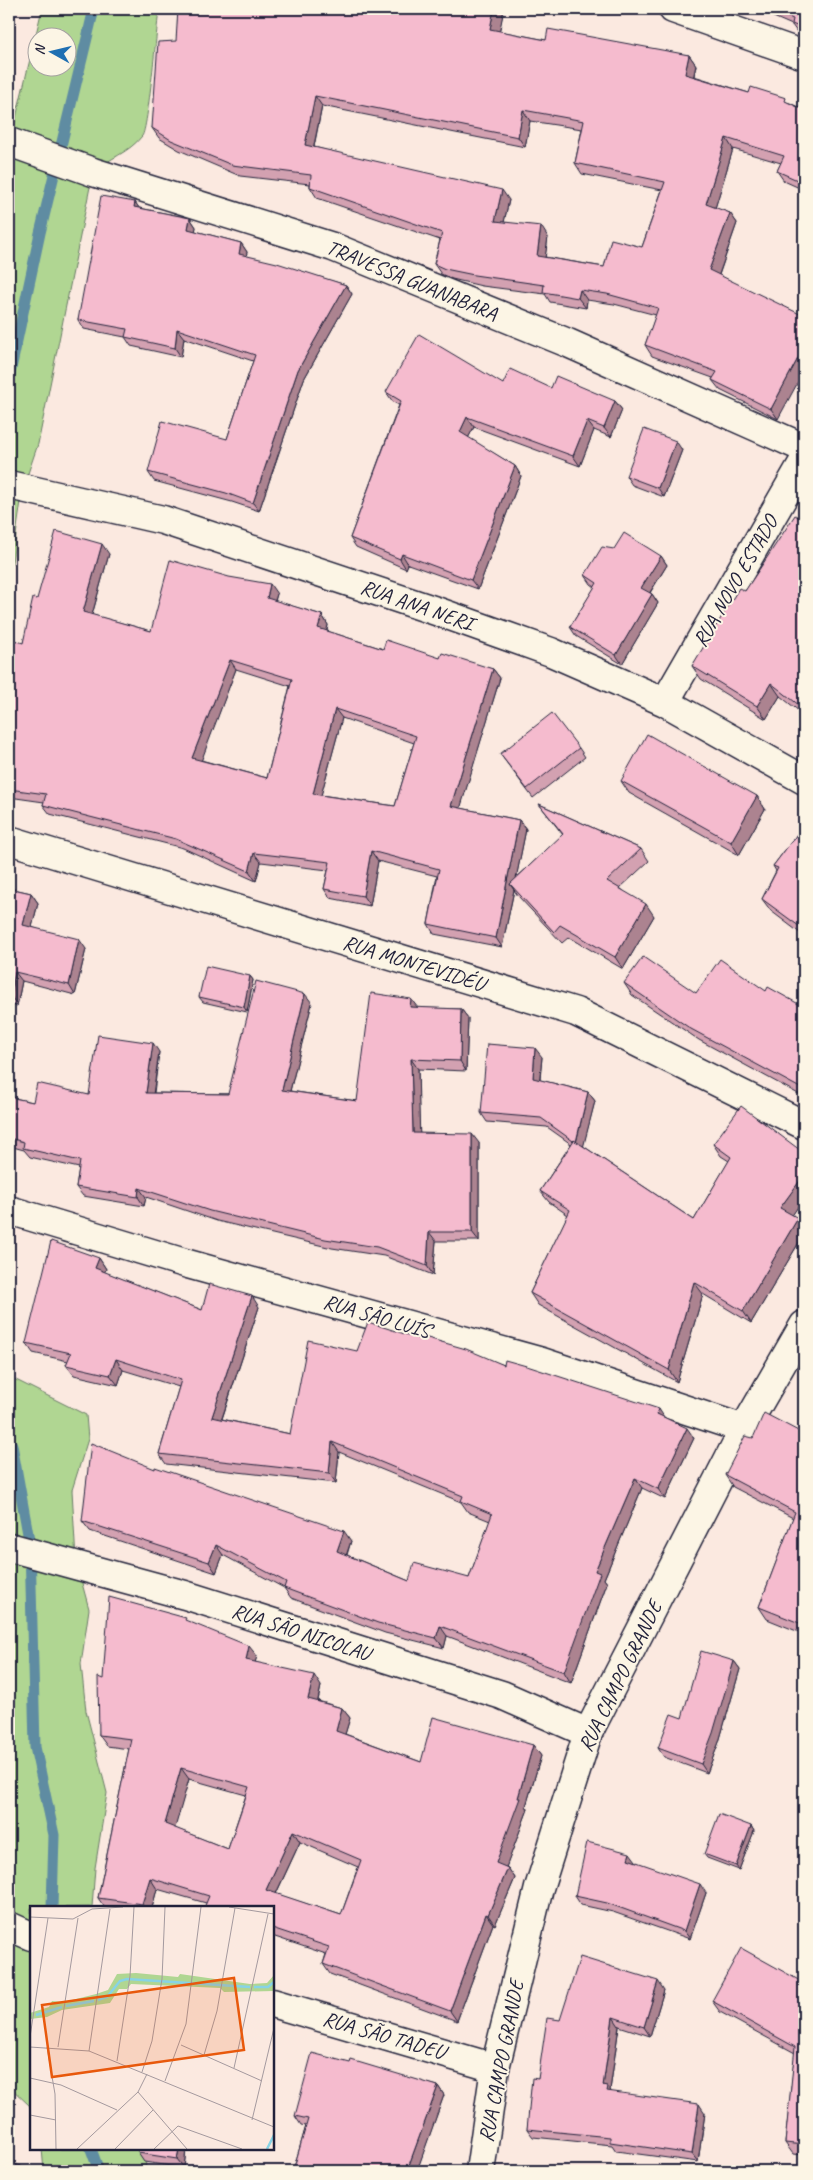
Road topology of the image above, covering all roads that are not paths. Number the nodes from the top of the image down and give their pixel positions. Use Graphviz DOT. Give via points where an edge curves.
graph roads {
  1 [pos="673,9"];
  2 [pos="804,56"];
  3 [pos="13,144"];
  4 [pos="804,448"];
  5 [pos="804,461"];
  6 [pos="16,487"];
  7 [pos="665,702"];
  8 [pos="804,780"];
  9 [pos="9,840"];
  10 [pos="804,1125"];
  11 [pos="9,1210"];
  12 [pos="804,1325"];
  13 [pos="744,1429"];
  14 [pos="9,1547"];
  15 [pos="588,1733"];
  16 [pos="274,2004"];
  17 [pos="496,2068"];
  18 [pos="480,2171"];
  1 -- 2 [label="street"];
  3 -- 4 [label="street, TRAVESSA GUANABARA" via="333,246 568,343"];
  5 -- 7 [label="street, RUA NOVO ESTADO"];
  6 -- 7 [label="street, RUA ANA NERI" via="163,520 551,652"];
  7 -- 8 [label="street, RUA ANA NERI"];
  9 -- 10 [label="street, RUA MONTEVIDÉU" via="576,1012"];
  11 -- 13 [label="street, RUA SÃO LUÍS" via="188,1264 542,1362"];
  12 -- 13 [label="street, RUA CAMPO GRANDE"];
  13 -- 15 [label="street, RUA CAMPO GRANDE"];
  14 -- 15 [label="street, RUA SÃO NICOLAU" via="185,1595 502,1695"];
  15 -- 17 [label="street, RUA CAMPO GRANDE" via="539,1888"];
  16 -- 17 [label="street, RUA SÃO TADEU"];
  17 -- 18 [label="street, RUA CAMPO GRANDE"];
}
